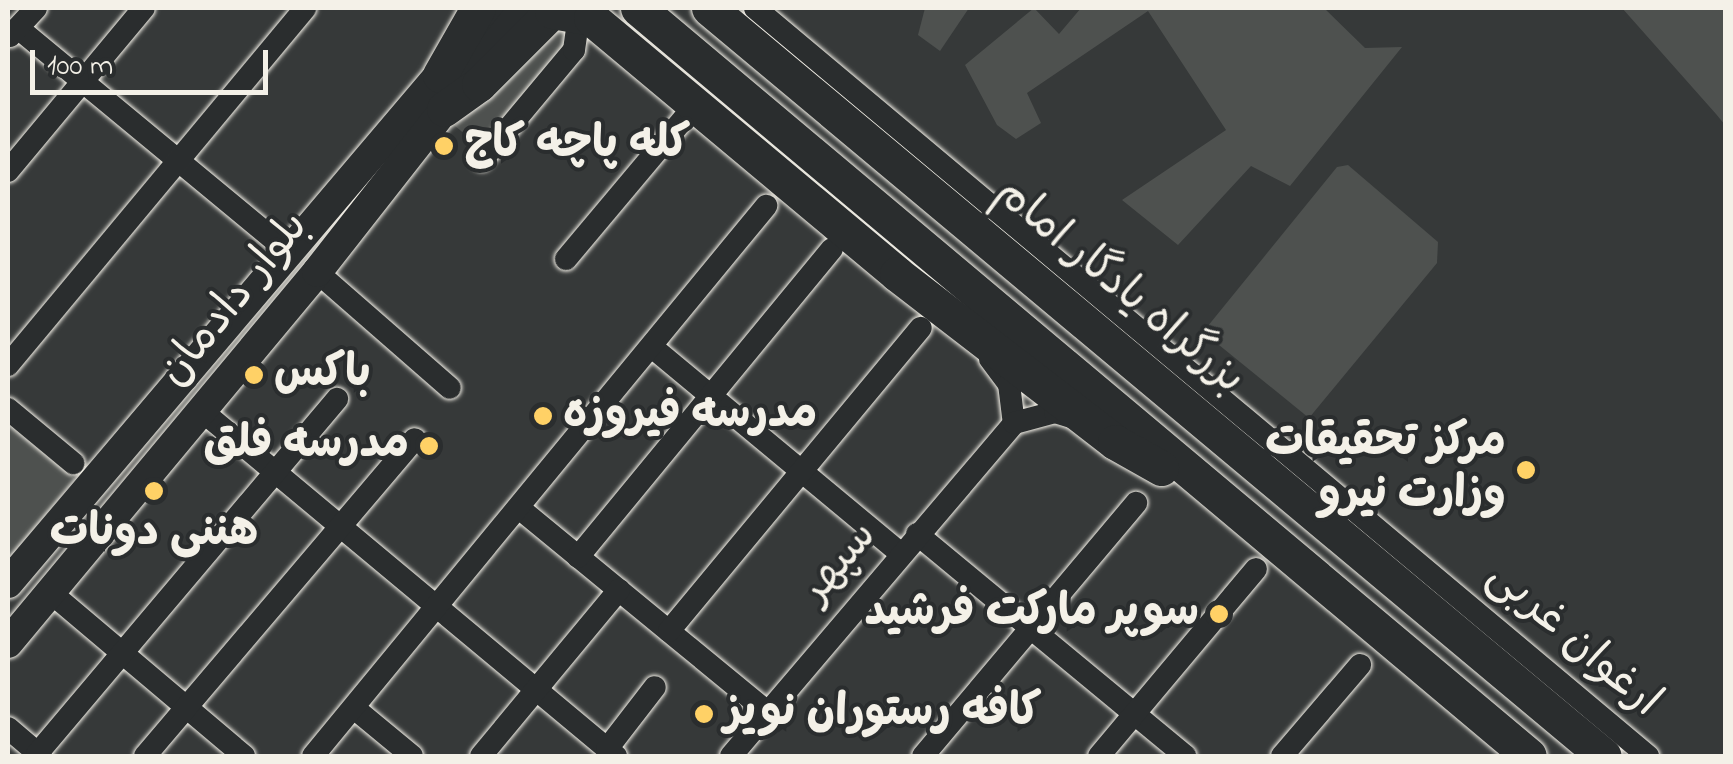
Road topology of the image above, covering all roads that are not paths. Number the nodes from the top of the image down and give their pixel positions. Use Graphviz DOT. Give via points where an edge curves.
graph roads {
  1 [pos="36,8"];
  2 [pos="144,8"];
  3 [pos="305,8"];
  4 [pos="478,8"];
  5 [pos="496,8"];
  6 [pos="524,8"];
  7 [pos="638,8"];
  8 [pos="710,8"];
  9 [pos="755,8"];
  10 [pos="580,10"];
  11 [pos="13,34"];
  12 [pos="83,81"];
  13 [pos="442,92"];
  14 [pos="696,104"];
  15 [pos="177,160"];
  16 [pos="482,160"];
  17 [pos="8,171"];
  18 [pos="766,206"];
  19 [pos="832,249"];
  20 [pos="286,250"];
  21 [pos="566,260"];
  22 [pos="317,272"];
  23 [pos="930,318"];
  24 [pos="652,346"];
  25 [pos="8,365"];
  26 [pos="450,388"];
  27 [pos="710,395"];
  28 [pos="337,399"];
  29 [pos="8,410"];
  30 [pos="202,411"];
  31 [pos="1014,424"];
  32 [pos="415,439"];
  33 [pos="1115,442"];
  34 [pos="72,462"];
  35 [pos="801,471"];
  36 [pos="276,472"];
  37 [pos="1218,502"];
  38 [pos="1136,504"];
  39 [pos="518,508"];
  40 [pos="340,527"];
  41 [pos="917,534"];
  42 [pos="900,554"];
  43 [pos="578,557"];
  44 [pos="1256,569"];
  45 [pos="8,582"];
  46 [pos="619,590"];
  47 [pos="50,592"];
  48 [pos="437,607"];
  49 [pos="1030,628"];
  50 [pos="669,631"];
  51 [pos="8,643"];
  52 [pos="123,654"];
  53 [pos="1360,665"];
  54 [pos="655,687"];
  55 [pos="536,690"];
  56 [pos="186,708"];
  57 [pos="354,708"];
  58 [pos="768,712"];
  59 [pos="1134,714"];
  60 [pos="8,728"];
  61 [pos="604,752"];
  62 [pos="39,755"];
  63 [pos="144,756"];
  64 [pos="244,756"];
  65 [pos="313,756"];
  66 [pos="412,756"];
  67 [pos="481,756"];
  68 [pos="730,756"];
  69 [pos="923,756"];
  70 [pos="1099,756"];
  71 [pos="1185,756"];
  72 [pos="1282,756"];
  73 [pos="1529,756"];
  74 [pos="1604,756"];
  75 [pos="1648,756"];
  1 -- 11 [label="street"];
  2 -- 12 [label="street"];
  3 -- 15 [label="street"];
  4 -- 13 [label="highway"];
  5 -- 13 [label="main road, بلوار دادمان"];
  6 -- 13 [label="main road, بلوار دادمان"];
  7 -- 37 [label="highway, بزرگراه یادگار امام" via="1090,382"];
  8 -- 74 [label="highway, بزرگراه یادگار امام"];
  9 -- 75 [label="street, ارغوان غربی"];
  10 -- 13 [label="highway" via="552,11"];
  10 -- 14 [label="highway"];
  10 -- 16 [label="street" via="574,50"];
  11 -- 12 [label="street"];
  12 -- 15 [label="street"];
  12 -- 17 [label="street"];
  13 -- 20 [label="main road, بلوار دادمان"];
  13 -- 22 [label="main road, بلوار دادمان"];
  14 -- 21 [label="street"];
  14 -- 23 [label="highway"];
  15 -- 20 [label="street"];
  15 -- 25 [label="street"];
  18 -- 24 [label="street"];
  19 -- 27 [label="street"];
  20 -- 45 [label="main road, بلوار دادمان"];
  22 -- 26 [label="street"];
  22 -- 30 [label="main road, بلوار دادمان"];
  23 -- 31 [label="street" via="1009,384"];
  23 -- 33 [label="highway"];
  23 -- 35 [label="street"];
  24 -- 27 [label="street"];
  24 -- 39 [label="street"];
  27 -- 35 [label="street"];
  27 -- 43 [label="street"];
  28 -- 36 [label="street"];
  29 -- 34 [label="street"];
  30 -- 36 [label="street"];
  30 -- 47 [label="main road, بلوار دادمان"];
  31 -- 33 [label="street" via="1066,414"];
  31 -- 41 [label="street, سپهر"];
  32 -- 40 [label="street"];
  33 -- 37 [label="highway"];
  35 -- 42 [label="street"];
  35 -- 50 [label="street"];
  36 -- 40 [label="street"];
  36 -- 52 [label="street"];
  37 -- 73 [label="highway, بزرگراه یادگار امام" via="1349,602"];
  38 -- 49 [label="street"];
  39 -- 43 [label="street"];
  39 -- 48 [label="street"];
  40 -- 48 [label="street"];
  40 -- 56 [label="street"];
  41 -- 42 [label="street, سپهر"];
  41 -- 49 [label="street"];
  42 -- 58 [label="street, سپهر"];
  43 -- 46 [label="street"];
  44 -- 59 [label="street"];
  46 -- 50 [label="street"];
  46 -- 55 [label="street"];
  47 -- 51 [label="main road, بلوار دادمان"];
  47 -- 52 [label="street"];
  48 -- 55 [label="street"];
  48 -- 57 [label="street"];
  49 -- 59 [label="street"];
  49 -- 69 [label="street"];
  50 -- 58 [label="street"];
  52 -- 56 [label="street"];
  52 -- 62 [label="street"];
  53 -- 72 [label="street"];
  54 -- 61 [label="street"];
  55 -- 61 [label="street"];
  55 -- 67 [label="street"];
  56 -- 63 [label="street"];
  56 -- 64 [label="street"];
  57 -- 65 [label="street"];
  57 -- 66 [label="street"];
  58 -- 68 [label="street, سپهر"];
  59 -- 70 [label="street"];
  59 -- 71 [label="street"];
  60 -- 62 [label="street"];
}
